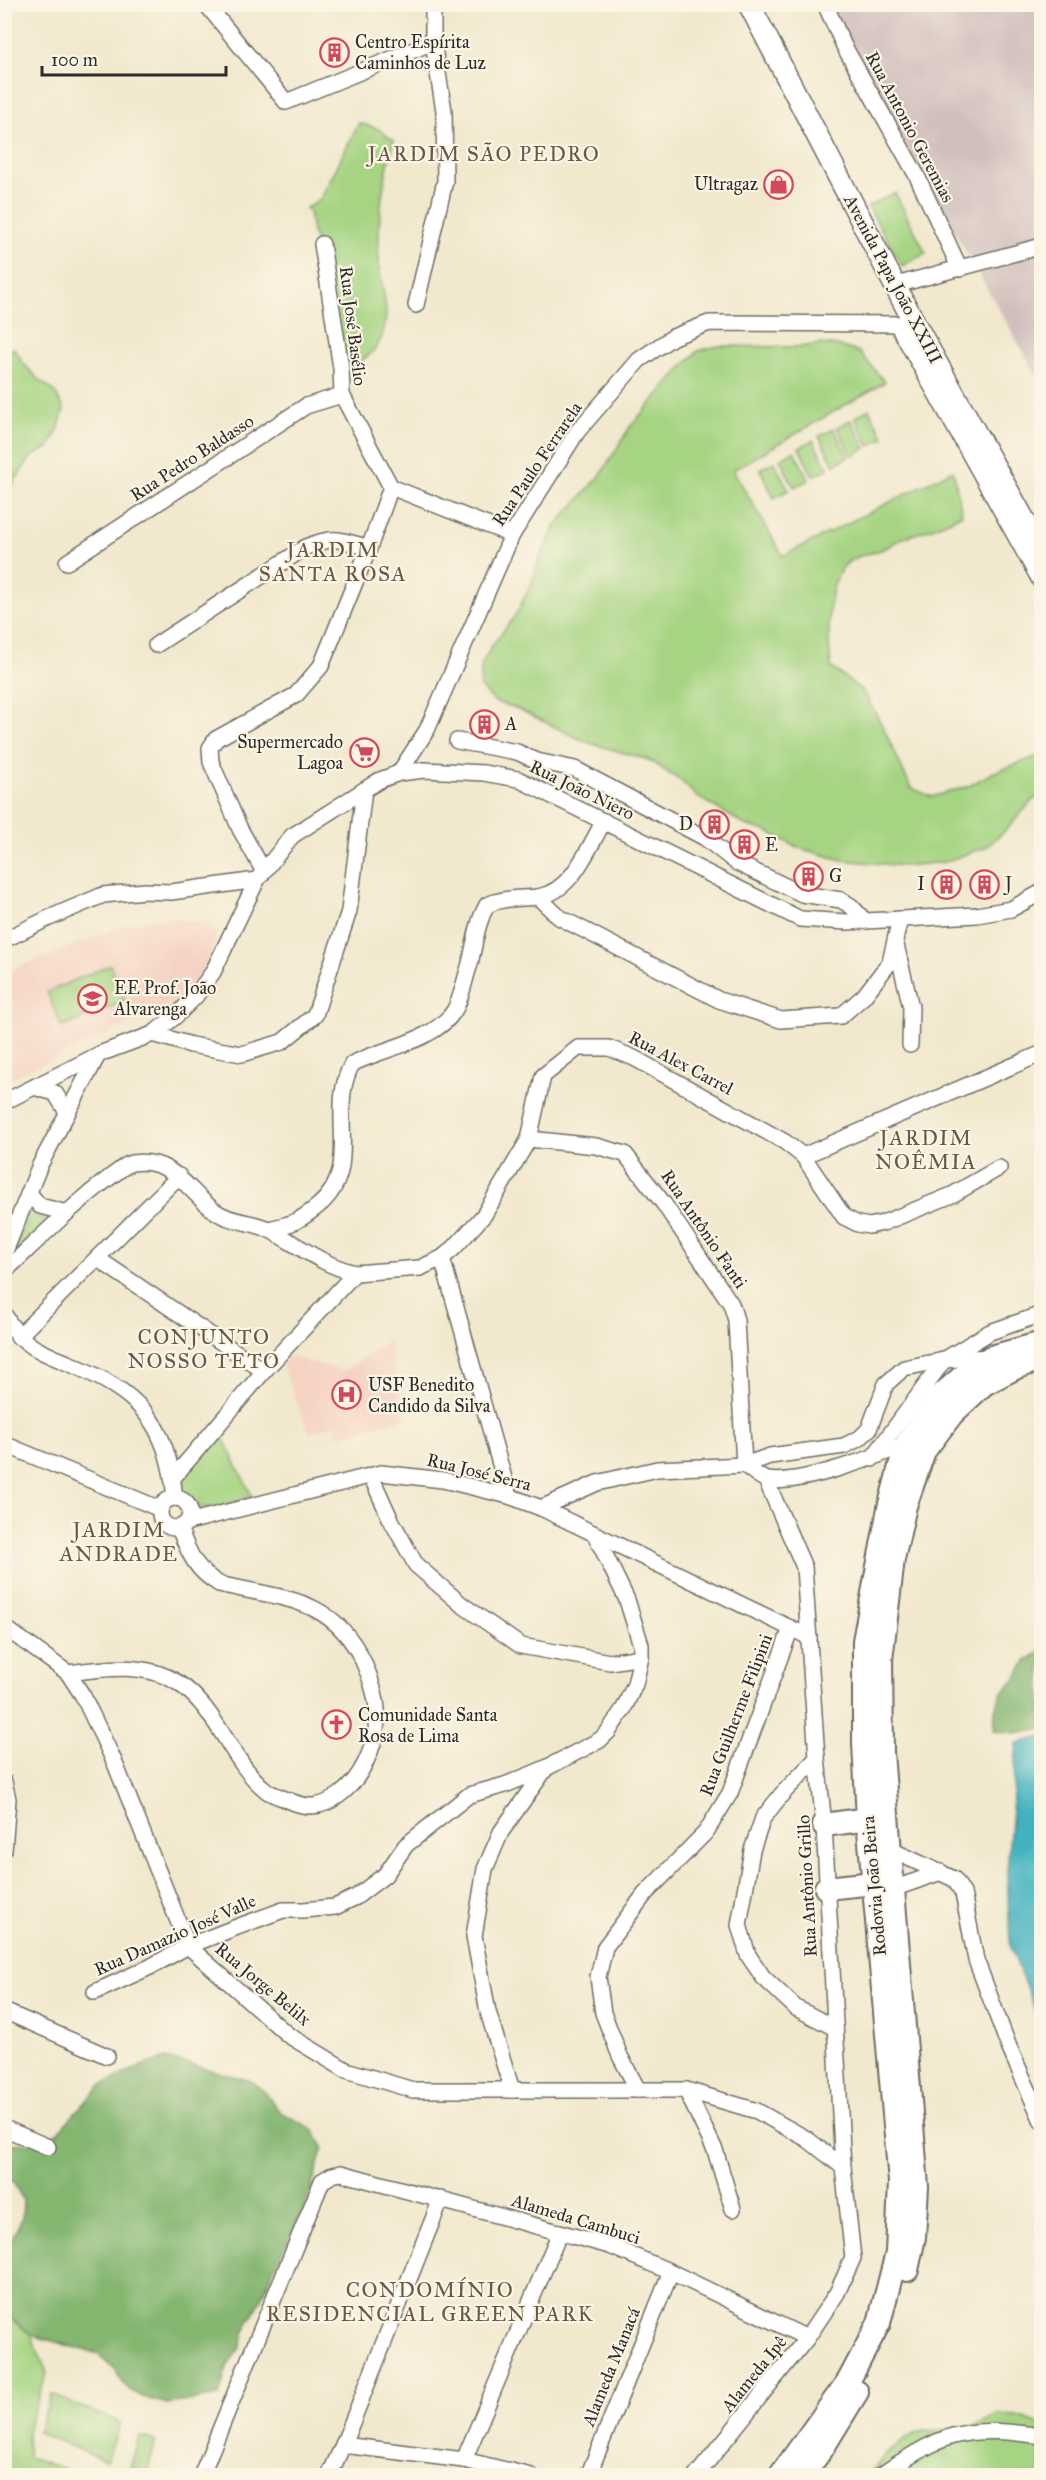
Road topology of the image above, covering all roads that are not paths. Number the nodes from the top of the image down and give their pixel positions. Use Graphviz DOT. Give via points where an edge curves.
graph roads {
  1 [pos="207,4"];
  2 [pos="433,4"];
  3 [pos="748,4"];
  4 [pos="825,4"];
  5 [pos="433,42"];
  6 [pos="322,244"];
  7 [pos="1041,246"];
  8 [pos="960,269"];
  9 [pos="896,285"];
  10 [pos="416,304"];
  11 [pos="906,324"];
  12 [pos="342,395"];
  13 [pos="391,487"];
  14 [pos="512,535"];
  15 [pos="369,548"];
  16 [pos="1041,552"];
  17 [pos="67,562"];
  18 [pos="1041,584"];
  19 [pos="156,645"];
  20 [pos="427,730"];
  21 [pos="457,741"];
  22 [pos="424,770"];
  23 [pos="399,773"];
  24 [pos="364,790"];
  25 [pos="604,821"];
  26 [pos="260,875"];
  27 [pos="1041,892"];
  28 [pos="538,897"];
  29 [pos="900,919"];
  30 [pos="866,921"];
  31 [pos="4,940"];
  32 [pos="895,942"];
  33 [pos="153,1034"];
  34 [pos="910,1045"];
  35 [pos="98,1055"];
  36 [pos="1038,1055"];
  37 [pos="34,1087"];
  38 [pos="4,1102"];
  39 [pos="67,1112"];
  40 [pos="529,1139"];
  41 [pos="803,1156"];
  42 [pos="999,1168"];
  43 [pos="179,1176"];
  44 [pos="29,1193"];
  45 [pos="67,1213"];
  46 [pos="9,1227"];
  47 [pos="268,1229"];
  48 [pos="4,1254"];
  49 [pos="442,1258"];
  50 [pos="98,1259"];
  51 [pos="4,1272"];
  52 [pos="355,1273"];
  53 [pos="4,1314"];
  54 [pos="1041,1314"];
  55 [pos="18,1337"];
  56 [pos="1041,1343"];
  57 [pos="991,1357"];
  58 [pos="1041,1359"];
  59 [pos="944,1360"];
  60 [pos="264,1371"];
  61 [pos="4,1444"];
  62 [pos="906,1444"];
  63 [pos="872,1459"];
  64 [pos="744,1465"];
  65 [pos="370,1476"];
  66 [pos="173,1478"];
  67 [pos="766,1480"];
  68 [pos="509,1496"];
  69 [pos="175,1498"];
  70 [pos="541,1508"];
  71 [pos="160,1509"];
  72 [pos="184,1525"];
  73 [pos="596,1536"];
  74 [pos="4,1627"];
  75 [pos="791,1628"];
  76 [pos="809,1637"];
  77 [pos="641,1657"];
  78 [pos="68,1673"];
  79 [pos="817,1758"];
  80 [pos="546,1768"];
  81 [pos="4,1782"];
  82 [pos="868,1819"];
  83 [pos="824,1825"];
  84 [pos="5,1843"];
  85 [pos="889,1850"];
  86 [pos="941,1872"];
  87 [pos="884,1886"];
  88 [pos="826,1888"];
  89 [pos="188,1946"];
  90 [pos="95,1992"];
  91 [pos="4,2011"];
  92 [pos="836,2028"];
  93 [pos="107,2056"];
  94 [pos="512,2090"];
  95 [pos="638,2090"];
  96 [pos="686,2090"];
  97 [pos="1041,2121"];
  98 [pos="4,2128"];
  99 [pos="48,2147"];
  100 [pos="843,2167"];
  101 [pos="441,2199"];
  102 [pos="733,2209"];
  103 [pos="560,2232"];
  104 [pos="671,2272"];
  105 [pos="837,2293"];
  106 [pos="807,2338"];
  107 [pos="1041,2436"];
  108 [pos="343,2445"];
  109 [pos="464,2460"];
  110 [pos="201,2475"];
  111 [pos="329,2475"];
  112 [pos="531,2475"];
  113 [pos="588,2475"];
  114 [pos="696,2475"];
  115 [pos="780,2475"];
  116 [pos="802,2475"];
  117 [pos="880,2475"];
  1 -- 5 [label="street" via="286,102"];
  2 -- 5 [label="street"];
  3 -- 9 [label="main road, Avenida Papa João XXIII"];
  4 -- 8 [label="street, Rua Antonio Geremias" via="844,46 917,176"];
  5 -- 10 [label="street" via="444,111 445,182"];
  6 -- 12 [label="street, Rua José Basélio"];
  7 -- 8 [label="street"];
  8 -- 9 [label="street"];
  9 -- 11 [label="main road, Avenida Papa João XXIII"];
  11 -- 14 [label="street, Rua Paulo Ferrarela" via="709,323 673,338 639,360 578,432"];
  11 -- 16 [label="main road, Avenida Papa João XXIII"];
  11 -- 18 [label="street"];
  12 -- 13 [label="street, Rua José Basélio"];
  12 -- 17 [label="street, Rua Pedro Baldasso" via="306,406"];
  13 -- 14 [label="street"];
  13 -- 15 [label="street"];
  14 -- 20 [label="street, Rua Paulo Ferrarela"];
  15 -- 19 [label="street" via="338,539 325,539 306,547"];
  15 -- 26 [label="street" via="321,666 296,695 216,739 210,748 210,762"];
  20 -- 22 [label="street, Rua Paulo Ferrarela"];
  20 -- 23 [label="street, Rua Paulo Ferrarela"];
  21 -- 30 [label="street" via="517,752 537,761 575,769 705,838 754,872 802,894 841,900"];
  22 -- 23 [label="street, Rua João Niero"];
  22 -- 25 [label="street, Rua João Niero" via="518,779"];
  23 -- 24 [label="street, Rua João Niero"];
  24 -- 26 [label="street, Rua João Niero" via="292,836"];
  24 -- 33 [label="street" via="349,911 315,1015 282,1042 242,1054 191,1046"];
  25 -- 28 [label="street" via="570,877 555,892"];
  25 -- 30 [label="street, Rua João Niero" via="800,919"];
  26 -- 31 [label="street" via="171,892 103,895"];
  26 -- 33 [label="street, Rua João Niero" via="213,972 195,997"];
  27 -- 29 [label="street, Rua João Niero" via="1011,909"];
  28 -- 32 [label="street" via="559,917 719,1000 781,1020 842,1016 864,996 890,962"];
  28 -- 47 [label="street" via="498,900 487,905 459,1000 444,1022 352,1064 342,1091 341,1171 330,1196 294,1224"];
  29 -- 30 [label="street, Rua João Niero"];
  29 -- 32 [label="street"];
  32 -- 34 [label="street" via="911,1007"];
  33 -- 35 [label="street, Rua João Niero"];
  35 -- 37 [label="street, Rua João Niero"];
  35 -- 39 [label="street"];
  36 -- 41 [label="street"];
  37 -- 38 [label="street, Rua João Niero"];
  37 -- 39 [label="street" via="55,1093"];
  39 -- 44 [label="street"];
  40 -- 41 [label="street, Rua Alex Carrel" via="543,1076 578,1048 609,1048 785,1142"];
  40 -- 49 [label="street, Rua Alex Carrel" via="484,1215"];
  40 -- 64 [label="street, Rua Antônio Fanti" via="625,1154 725,1295 736,1320"];
  41 -- 42 [label="street" via="844,1217 869,1226 952,1195"];
  43 -- 45 [label="street, Rua Alex Carrel" via="157,1164 130,1163"];
  43 -- 47 [label="street, Rua Alex Carrel" via="215,1212"];
  43 -- 50 [label="street"];
  44 -- 45 [label="street" via="40,1206"];
  44 -- 46 [label="street"];
  45 -- 51 [label="street, Rua Alex Carrel"];
  46 -- 48 [label="street"];
  47 -- 52 [label="street, Rua Alex Carrel"];
  49 -- 52 [label="street, Rua Alex Carrel" via="420,1268"];
  49 -- 68 [label="street"];
  50 -- 55 [label="street"];
  50 -- 60 [label="street"];
  52 -- 60 [label="street"];
  53 -- 55 [label="street"];
  54 -- 59 [label="street" via="990,1332"];
  55 -- 66 [label="street" via="39,1351 115,1384 142,1406 161,1435"];
  56 -- 57 [label="main road, Rodovia João Beira"];
  57 -- 59 [label="street"];
  57 -- 62 [label="main road, Rodovia João Beira" via="939,1397"];
  58 -- 85 [label="main road, Rodovia João Beira" via="984,1384 952,1414 924,1451 905,1506 893,1559 881,1660"];
  59 -- 63 [label="street"];
  59 -- 64 [label="street" via="904,1368 886,1384 869,1429 860,1438 844,1446 770,1456"];
  60 -- 66 [label="street"];
  61 -- 71 [label="street"];
  62 -- 63 [label="street"];
  62 -- 82 [label="main road, Rodovia João Beira" via="889,1508 864,1641"];
  63 -- 67 [label="street" via="798,1477"];
  64 -- 67 [label="street"];
  64 -- 70 [label="street" via="657,1469 597,1483"];
  65 -- 68 [label="street, Rua José Serra" via="381,1473 443,1480"];
  65 -- 72 [label="street, Rua José Serra"];
  65 -- 77 [label="street" via="416,1565 461,1604 521,1646 610,1662"];
  66 -- 69 [label="street"];
  67 -- 76 [label="street, Rua Antônio Grillo" via="804,1567"];
  68 -- 70 [label="street, Rua José Serra"];
  69 -- 71 [label="street" via="165,1501"];
  69 -- 72 [label="street" via="184,1500 190,1508"];
  70 -- 73 [label="street, Rua José Serra"];
  71 -- 72 [label="street" via="165,1524 174,1528"];
  72 -- 78 [label="street" via="196,1565 206,1576 219,1584 309,1605 337,1621 356,1645 370,1676 377,1721 369,1755 349,1788 330,1802 312,1808 299,1805 268,1791 242,1763 200,1702 179,1683 154,1671 110,1667"];
  73 -- 75 [label="street, Rua José Serra"];
  73 -- 77 [label="street" via="627,1600"];
  74 -- 78 [label="street, Rua Jorge Belilx"];
  75 -- 76 [label="street, Rua José Serra"];
  75 -- 95 [label="street, Rua Guilherme Filipini" via="730,1792 706,1832 645,1894 605,1947 598,1977 603,2013"];
  76 -- 79 [label="street, Rua Antônio Grillo"];
  77 -- 80 [label="street, Rua Damazio José Valle" via="635,1684 608,1732"];
  78 -- 89 [label="street, Rua Jorge Belilx" via="114,1761"];
  79 -- 83 [label="street, Rua Antônio Grillo"];
  79 -- 92 [label="street" via="763,1818 752,1850 739,1925 748,1955 763,1977 796,2008"];
  80 -- 89 [label="street, Rua Damazio José Valle" via="469,1795 406,1845 385,1875 356,1898 335,1907 284,1910"];
  80 -- 94 [label="street" via="501,1832 485,1869 474,1935 488,2012"];
  81 -- 84 [label="street" via="8,1800"];
  82 -- 83 [label="main road"];
  82 -- 87 [label="main road, Rodovia João Beira"];
  83 -- 88 [label="street, Rua Antônio Grillo"];
  85 -- 86 [label="street"];
  85 -- 87 [label="main road, Rodovia João Beira"];
  86 -- 87 [label="street"];
  86 -- 97 [label="street" via="954,1880 963,1893 976,1960"];
  87 -- 88 [label="main road"];
  87 -- 115 [label="main road, Rodovia João Beira" via="900,2182 897,2253 874,2333 849,2380"];
  87 -- 116 [label="main road, Rodovia João Beira" via="917,2187 914,2237 904,2283 874,2361 822,2449"];
  88 -- 92 [label="street, Rua Antônio Grillo"];
  89 -- 90 [label="street, Rua Damazio José Valle"];
  89 -- 94 [label="street, Rua Jorge Belilx" via="288,2035 346,2070 413,2090"];
  91 -- 93 [label="street"];
  92 -- 100 [label="street, Rua Antônio Grillo"];
  94 -- 95 [label="street, Rua Jorge Belilx"];
  95 -- 96 [label="street, Rua Jorge Belilx"];
  96 -- 100 [label="street, Rua Jorge Belilx" via="757,2111 807,2139"];
  96 -- 102 [label="street" via="716,2150"];
  98 -- 99 [label="street"];
  100 -- 105 [label="street, Rua Antônio Grillo" via="853,2258"];
  101 -- 103 [label="street, Alameda Cambuci"];
  101 -- 108 [label="street"];
  101 -- 110 [label="street, Alameda Cambuci" via="341,2173 322,2181"];
  103 -- 104 [label="street, Alameda Cambuci" via="610,2246"];
  103 -- 109 [label="street"];
  104 -- 106 [label="street, Alameda Cambuci"];
  104 -- 113 [label="street, Alameda Manacá"];
  105 -- 106 [label="street, Alameda Ipê"];
  106 -- 114 [label="street, Alameda Ipê"];
  107 -- 117 [label="street" via="1005,2430 953,2436 901,2460"];
  108 -- 109 [label="street"];
  108 -- 111 [label="street"];
  109 -- 112 [label="street"];
}
